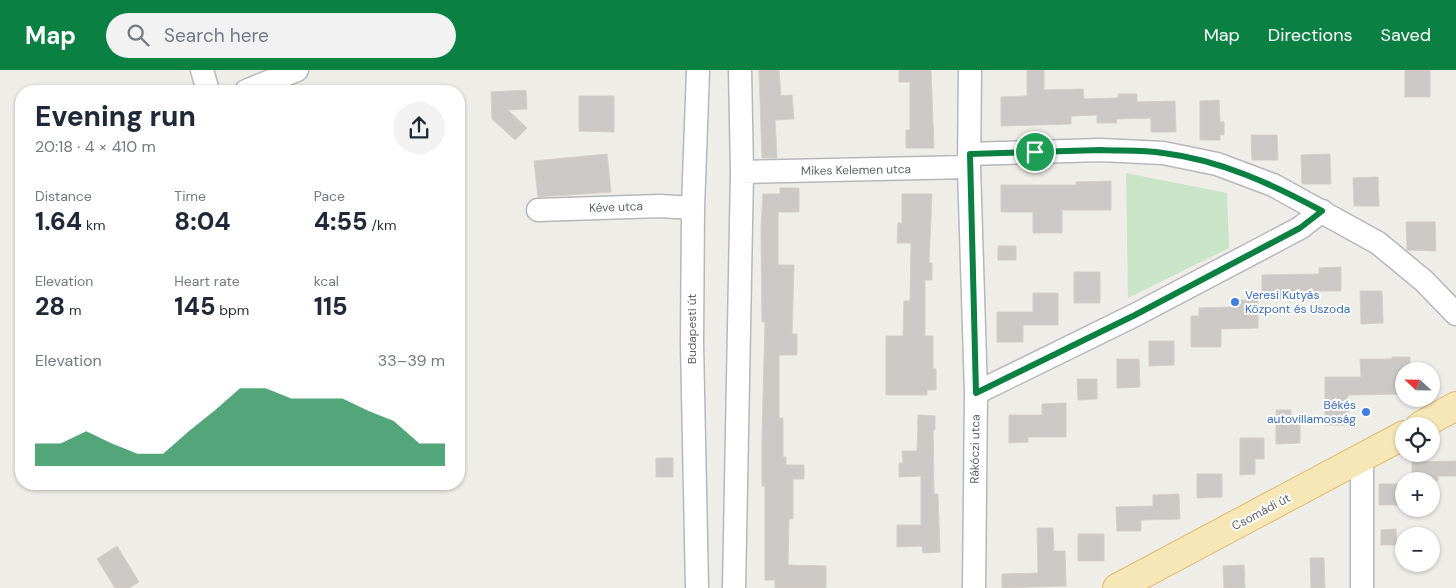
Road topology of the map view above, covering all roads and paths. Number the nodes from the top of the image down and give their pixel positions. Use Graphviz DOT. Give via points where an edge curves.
graph roads {
  1 [pos="202,70"];
  2 [pos="297,70"];
  3 [pos="698,70"];
  4 [pos="740,70"];
  5 [pos="970,70"];
  6 [pos="206,85"];
  7 [pos="261,85"];
  8 [pos="969,161"];
  9 [pos="742,172"];
  10 [pos="693,208"];
  11 [pos="538,210"];
  12 [pos="1322,211"];
  13 [pos="1456,314"];
  14 [pos="976,393"];
  15 [pos="1456,406"];
  16 [pos="1436,417"];
  17 [pos="1395,441"];
  18 [pos="1362,458"];
  19 [pos="697,588"];
  20 [pos="734,588"];
  21 [pos="974,588"];
  22 [pos="1117,588"];
  23 [pos="1362,588"];
  1 -- 6 [label="street"];
  2 -- 7 [label="street"];
  3 -- 10 [label="street, Budapesti út"];
  4 -- 9 [label="street"];
  5 -- 8 [label="street, Rákóczi utca"];
  8 -- 9 [label="street, Mikes Kelemen utca"];
  8 -- 12 [label="street, Mikes Kelemen utca" via="1101,150 1163,153 1217,164 1273,185"];
  8 -- 14 [label="street, Rákóczi utca"];
  9 -- 20 [label="street"];
  10 -- 11 [label="street, Kéve utca"];
  10 -- 19 [label="street, Budapesti út"];
  12 -- 13 [label="street, Mikes Kelemen utca" via="1378,243"];
  12 -- 14 [label="street" via="1300,228 1135,315"];
  14 -- 21 [label="street, Rákóczi utca"];
  15 -- 16 [label="main road"];
  17 -- 18 [label="main road, Csomádi út"];
  18 -- 22 [label="main road, Csomádi út"];
  18 -- 23 [label="street"];
}
